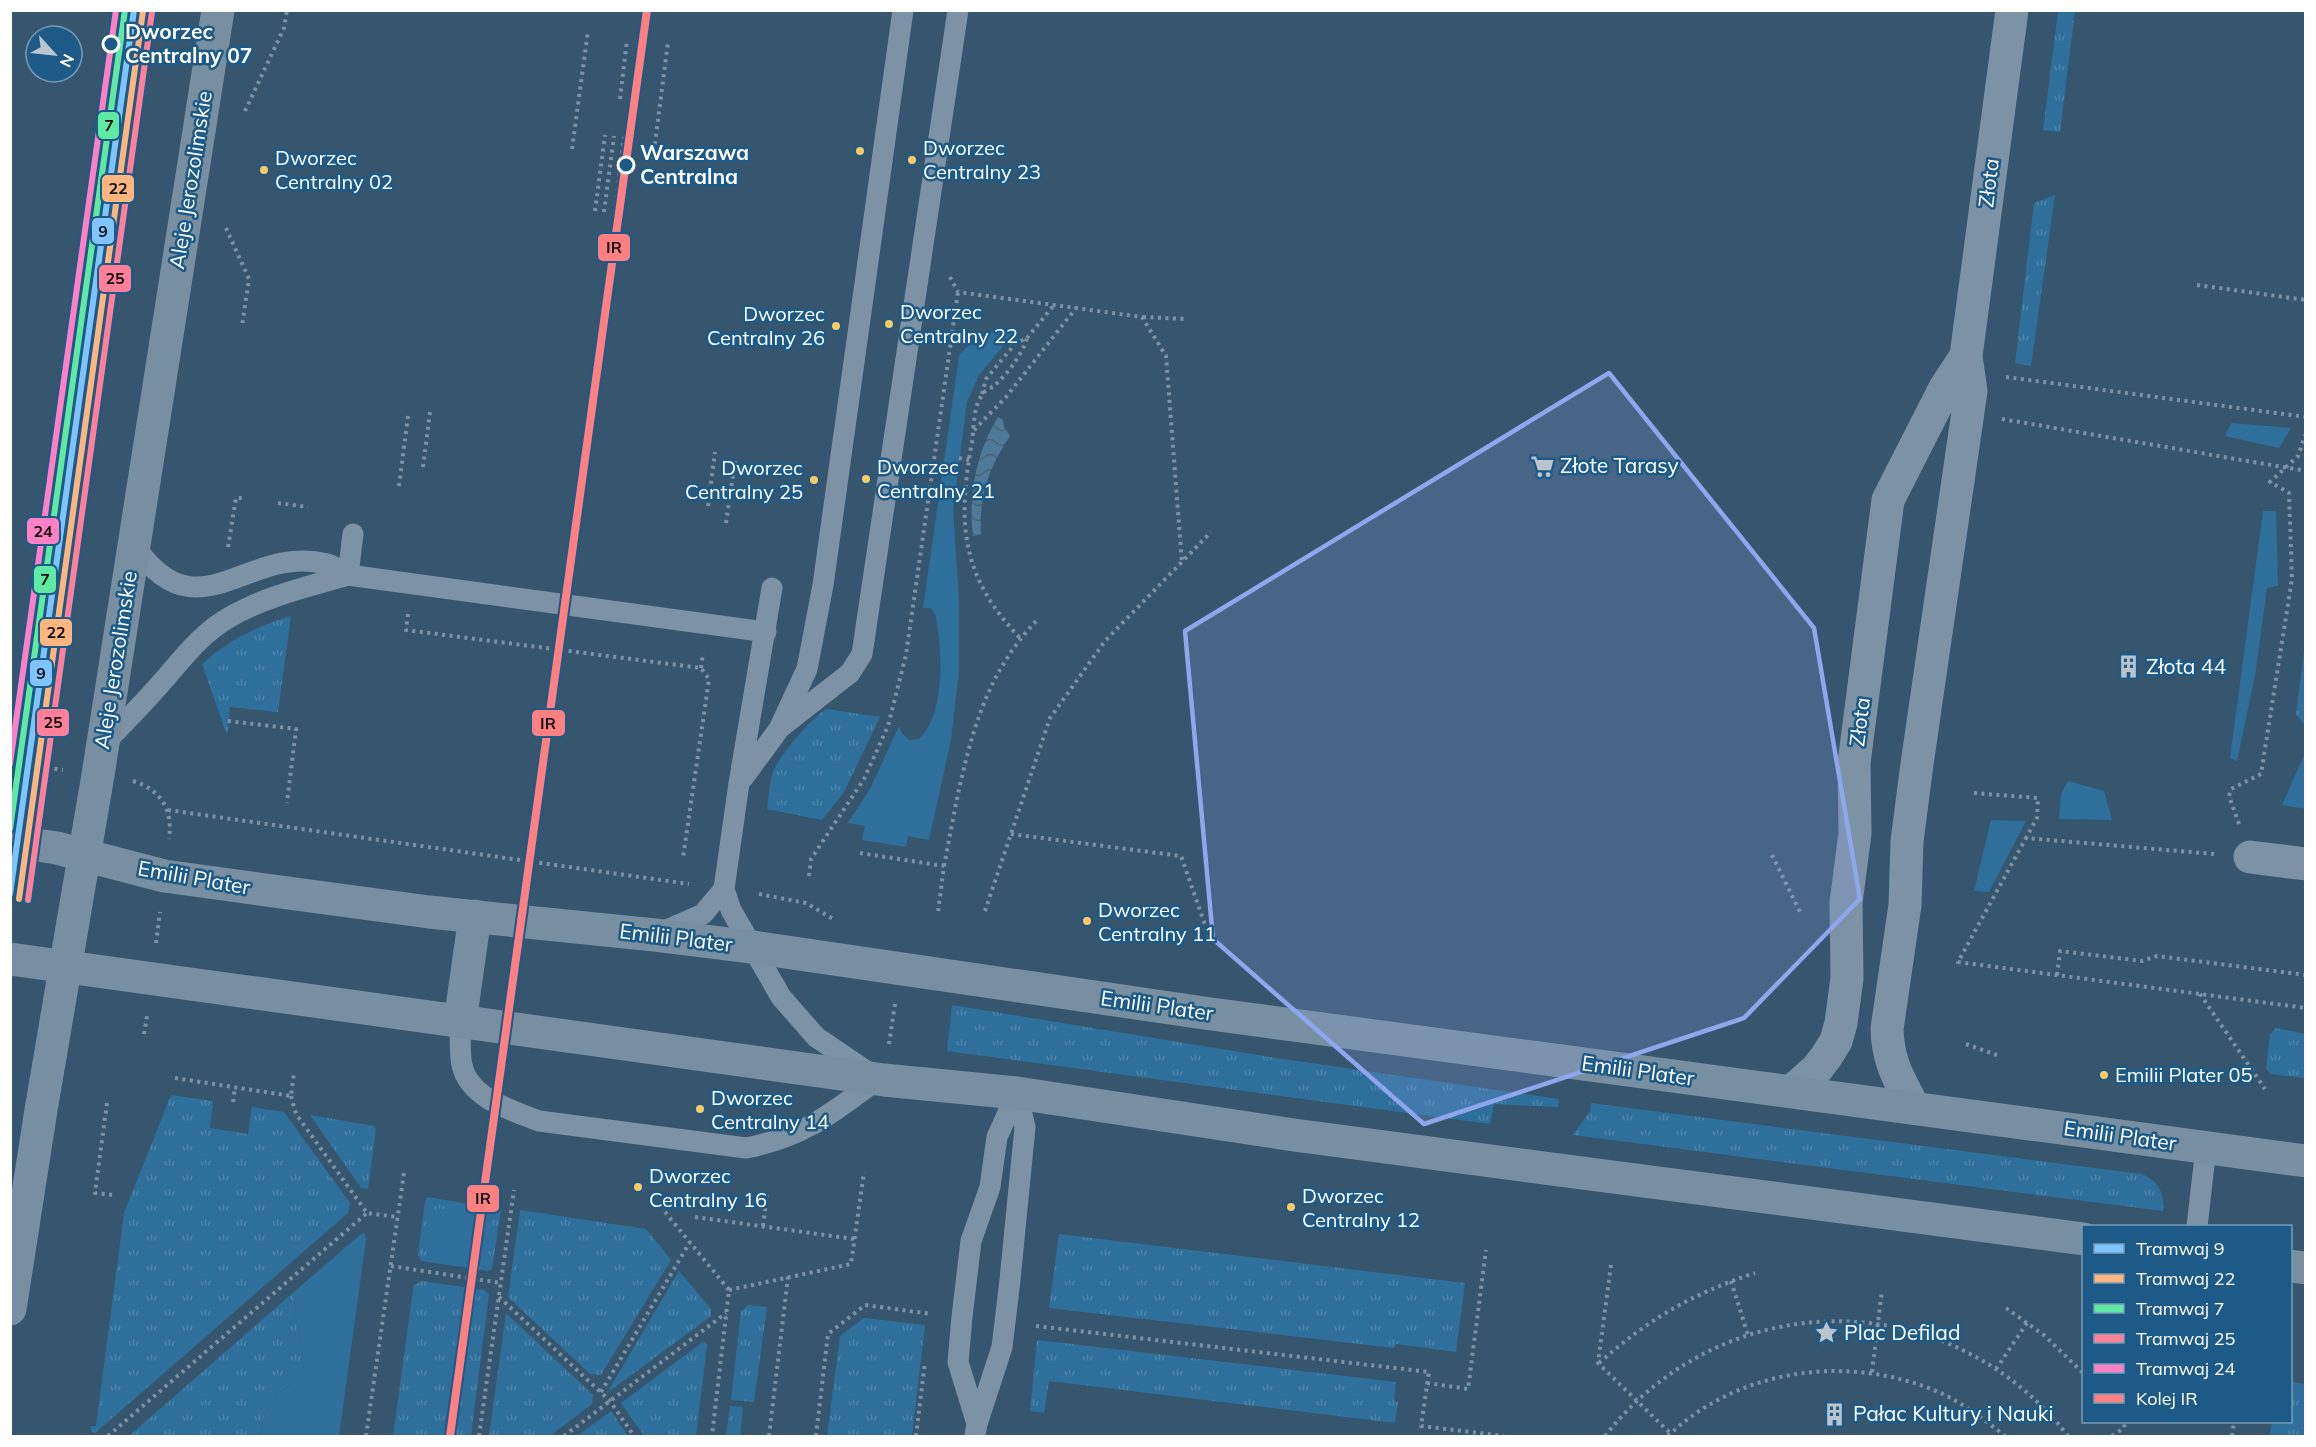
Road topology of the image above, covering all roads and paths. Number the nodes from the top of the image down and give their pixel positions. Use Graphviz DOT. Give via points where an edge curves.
graph roads {
  1 [pos="218,10"];
  2 [pos="287,10"];
  3 [pos="903,10"];
  4 [pos="958,10"];
  5 [pos="2012,10"];
  6 [pos="588,31"];
  7 [pos="627,40"];
  8 [pos="668,42"];
  9 [pos="620,99"];
  10 [pos="245,111"];
  11 [pos="605,135"];
  12 [pos="614,136"];
  13 [pos="624,137"];
  14 [pos="572,148"];
  15 [pos="653,159"];
  16 [pos="595,211"];
  17 [pos="604,212"];
  18 [pos="615,213"];
  19 [pos="226,228"];
  20 [pos="949,274"];
  21 [pos="2197,285"];
  22 [pos="958,292"];
  23 [pos="2306,300"];
  24 [pos="1054,305"];
  25 [pos="1076,308"];
  26 [pos="1142,317"];
  27 [pos="1186,319"];
  28 [pos="242,326"];
  29 [pos="1027,338"];
  30 [pos="1966,356"];
  31 [pos="2004,376"];
  32 [pos="982,394"];
  33 [pos="430,412"];
  34 [pos="408,416"];
  35 [pos="2306,417"];
  36 [pos="1998,419"];
  37 [pos="974,430"];
  38 [pos="2306,433"];
  39 [pos="715,452"];
  40 [pos="959,458"];
  41 [pos="969,460"];
  42 [pos="735,461"];
  43 [pos="423,467"];
  44 [pos="2286,467"];
  45 [pos="2306,471"];
  46 [pos="399,486"];
  47 [pos="243,498"];
  48 [pos="278,503"];
  49 [pos="708,506"];
  50 [pos="308,507"];
  51 [pos="726,523"];
  52 [pos="1210,532"];
  53 [pos="354,534"];
  54 [pos="134,545"];
  55 [pos="223,555"];
  56 [pos="1182,563"];
  57 [pos="348,575"];
  58 [pos="772,588"];
  59 [pos="410,604"];
  60 [pos="1037,620"];
  61 [pos="766,632"];
  62 [pos="1021,639"];
  63 [pos="228,721"];
  64 [pos="779,729"];
  65 [pos="102,746"];
  66 [pos="10,762"];
  67 [pos="70,771"];
  68 [pos="127,780"];
  69 [pos="739,783"];
  70 [pos="1974,793"];
  71 [pos="2229,796"];
  72 [pos="286,803"];
  73 [pos="168,810"];
  74 [pos="1011,834"];
  75 [pos="169,837"];
  76 [pos="2026,838"];
  77 [pos="10,841"];
  78 [pos="860,853"];
  79 [pos="84,854"];
  80 [pos="1772,855"];
  81 [pos="2250,857"];
  82 [pos="683,858"];
  83 [pos="2306,864"];
  84 [pos="944,866"];
  85 [pos="809,876"];
  86 [pos="684,883"];
  87 [pos="724,889"];
  88 [pos="752,893"];
  89 [pos="791,898"];
  90 [pos="160,911"];
  91 [pos="985,911"];
  92 [pos="938,912"];
  93 [pos="1801,914"];
  94 [pos="475,916"];
  95 [pos="655,935"];
  96 [pos="1211,942"];
  97 [pos="752,947"];
  98 [pos="155,954"];
  99 [pos="10,959"];
  100 [pos="65,968"];
  101 [pos="2057,975"];
  102 [pos="2306,975"];
  103 [pos="2200,993"];
  104 [pos="896,997"];
  105 [pos="2306,1008"];
  106 [pos="147,1013"];
  107 [pos="460,1022"];
  108 [pos="144,1034"];
  109 [pos="889,1043"];
  110 [pos="1966,1044"];
  111 [pos="1998,1055"];
  112 [pos="294,1072"];
  113 [pos="175,1078"];
  114 [pos="878,1079"];
  115 [pos="235,1088"];
  116 [pos="2265,1089"];
  117 [pos="1792,1092"];
  118 [pos="1017,1093"];
  119 [pos="291,1096"];
  120 [pos="233,1102"];
  121 [pos="107,1104"];
  122 [pos="1914,1108"];
  123 [pos="2206,1148"];
  124 [pos="2306,1161"];
  125 [pos="864,1172"];
  126 [pos="404,1173"];
  127 [pos="514,1190"];
  128 [pos="114,1195"];
  129 [pos="767,1195"];
  130 [pos="665,1212"];
  131 [pos="367,1213"];
  132 [pos="695,1216"];
  133 [pos="397,1217"];
  134 [pos="2197,1225"];
  135 [pos="763,1226"];
  136 [pos="854,1239"];
  137 [pos="2082,1239"];
  138 [pos="690,1242"];
  139 [pos="1486,1250"];
  140 [pos="1611,1265"];
  141 [pos="391,1266"];
  142 [pos="1755,1273"];
  143 [pos="788,1277"];
  144 [pos="1731,1281"];
  145 [pos="501,1283"];
  146 [pos="729,1290"];
  147 [pos="1882,1290"];
  148 [pos="499,1297"];
  149 [pos="2006,1308"];
  150 [pos="10,1309"];
  151 [pos="726,1313"];
  152 [pos="931,1313"];
  153 [pos="940,1314"];
  154 [pos="2027,1323"];
  155 [pos="1878,1324"];
  156 [pos="929,1325"];
  157 [pos="1029,1325"];
  158 [pos="1748,1335"];
  159 [pos="926,1358"];
  160 [pos="1598,1363"];
  161 [pos="1996,1369"];
  162 [pos="1872,1372"];
  163 [pos="2082,1372"];
  164 [pos="1426,1383"];
  165 [pos="601,1392"];
  166 [pos="610,1401"];
  167 [pos="1637,1401"];
  168 [pos="2121,1423"];
  169 [pos="2125,1423"];
  170 [pos="2124,1428"];
  171 [pos="976,1430"];
  172 [pos="1669,1435"];
  173 [pos="108,1437"];
  174 [pos="366,1437"];
  175 [pos="479,1437"];
  176 [pos="564,1437"];
  177 [pos="634,1437"];
  178 [pos="712,1437"];
  179 [pos="769,1437"];
  180 [pos="816,1437"];
  181 [pos="916,1437"];
  182 [pos="1504,1437"];
  183 [pos="1605,1437"];
  184 [pos="2005,1437"];
  185 [pos="2068,1437"];
  186 [pos="2112,1437"];
  1 -- 54 [label="street, Aleje Jerozolimskie"];
  2 -- 10 [label="path" via="284,28"];
  3 -- 64 [label="lane" via="823,585 807,669"];
  4 -- 64 [label="lane" via="862,654 850,673"];
  5 -- 30 [label="street, Złota"];
  6 -- 14 [label="path"];
  7 -- 9 [label="path"];
  8 -- 15 [label="path"];
  11 -- 16 [label="path"];
  12 -- 17 [label="path"];
  13 -- 18 [label="path"];
  19 -- 28 [label="path" via="249,279"];
  20 -- 22 [label="path"];
  21 -- 23 [label="path"];
  22 -- 24 [label="path"];
  22 -- 85 [label="path" via="906,655 888,726 864,779 811,859"];
  24 -- 25 [label="path"];
  24 -- 29 [label="path"];
  25 -- 26 [label="path"];
  25 -- 37 [label="path" via="1006,397"];
  26 -- 27 [label="path"];
  26 -- 56 [label="path" via="1166,356"];
  29 -- 32 [label="path" via="1023,351"];
  29 -- 32 [label="path" via="1015,344 989,376"];
  30 -- 117 [label="street, Złota" via="1888,500 1854,763 1855,833 1846,903 1847,978 1841,1023 1826,1057"];
  30 -- 122 [label="street, Złota" via="1971,392 1910,819 1905,905 1887,1029 1887,1049 1893,1068"];
  31 -- 35 [label="path"];
  32 -- 37 [label="path"];
  33 -- 43 [label="path"];
  34 -- 46 [label="path"];
  36 -- 44 [label="path"];
  37 -- 41 [label="path"];
  38 -- 44 [label="path" via="2298,456"];
  39 -- 49 [label="path"];
  40 -- 41 [label="path"];
  41 -- 62 [label="path" via="963,520 970,558 987,598"];
  42 -- 51 [label="path"];
  44 -- 45 [label="path"];
  44 -- 71 [label="path" via="2270,482 2289,493 2292,579 2261,774 2231,789"];
  47 -- 55 [label="path" via="236,498 232,534"];
  48 -- 50 [label="path"];
  52 -- 56 [label="path"];
  53 -- 57 [label="lane"];
  54 -- 57 [label="lane" via="164,579 179,585 207,588 259,568 298,562 328,564"];
  54 -- 65 [label="street, Aleje Jerozolimskie"];
  56 -- 74 [label="path" via="1105,641 1050,718"];
  57 -- 61 [label="lane"];
  57 -- 65 [label="lane" via="271,598 229,617 180,659"];
  58 -- 61 [label="lane"];
  59 -- 82 [label="path" via="406,630 701,668 709,679"];
  60 -- 62 [label="path"];
  61 -- 69 [label="lane"];
  62 -- 84 [label="path" via="999,671 984,705 964,769"];
  63 -- 72 [label="path" via="296,729"];
  64 -- 69 [label="lane"];
  65 -- 79 [label="street, Aleje Jerozolimskie"];
  66 -- 67 [label="path"];
  68 -- 73 [label="path" via="155,791"];
  69 -- 87 [label="lane"];
  70 -- 76 [label="path" via="2038,798 2037,818"];
  73 -- 75 [label="path"];
  73 -- 86 [label="path"];
  74 -- 91 [label="path"];
  74 -- 96 [label="path" via="1181,856"];
  76 -- 81 [label="path"];
  76 -- 101 [label="path" via="1958,962"];
  77 -- 79 [label="street, Emilii Plater"];
  78 -- 84 [label="path"];
  79 -- 94 [label="street, Emilii Plater" via="164,876"];
  79 -- 100 [label="street, Aleje Jerozolimskie"];
  80 -- 93 [label="path"];
  81 -- 83 [label="street"];
  84 -- 92 [label="path"];
  87 -- 95 [label="lane" via="703,914"];
  87 -- 97 [label="lane"];
  88 -- 89 [label="path"];
  90 -- 98 [label="path"];
  94 -- 95 [label="street, Emilii Plater"];
  94 -- 107 [label="street"];
  95 -- 97 [label="street, Emilii Plater"];
  97 -- 114 [label="lane" via="781,998 816,1037"];
  97 -- 117 [label="street, Emilii Plater" via="1210,1014"];
  99 -- 100 [label="street"];
  100 -- 107 [label="street"];
  100 -- 150 [label="street, Aleje Jerozolimskie"];
  101 -- 102 [label="path" via="2060,951 2142,961 2157,956"];
  101 -- 103 [label="path"];
  103 -- 105 [label="path"];
  103 -- 116 [label="path"];
  104 -- 109 [label="path"];
  106 -- 108 [label="path"];
  107 -- 114 [label="street"];
  107 -- 114 [label="lane" via="461,1064 467,1079 497,1103 539,1121 746,1148 798,1134"];
  110 -- 111 [label="path"];
  112 -- 119 [label="path"];
  113 -- 115 [label="path"];
  114 -- 118 [label="street"];
  115 -- 119 [label="path"];
  115 -- 120 [label="path"];
  117 -- 122 [label="street, Emilii Plater"];
  118 -- 137 [label="street" via="1294,1135"];
  118 -- 171 [label="lane" via="1025,1127 1002,1347"];
  118 -- 171 [label="lane" via="997,1137 990,1187 971,1241 958,1362"];
  119 -- 131 [label="path" via="296,1114"];
  121 -- 128 [label="path" via="95,1193"];
  122 -- 123 [label="street, Emilii Plater"];
  123 -- 124 [label="street, Emilii Plater"];
  123 -- 134 [label="lane"];
  125 -- 136 [label="path"];
  126 -- 133 [label="path"];
  127 -- 145 [label="path"];
  129 -- 135 [label="path"];
  130 -- 138 [label="path"];
  131 -- 133 [label="path"];
  131 -- 173 [label="path"];
  132 -- 135 [label="path"];
  133 -- 141 [label="path"];
  135 -- 136 [label="path"];
  136 -- 143 [label="path" via="851,1264"];
  138 -- 146 [label="path"];
  138 -- 165 [label="path"];
  139 -- 164 [label="path" via="1468,1389"];
  140 -- 160 [label="path"];
  141 -- 145 [label="path"];
  141 -- 174 [label="path"];
  142 -- 144 [label="path"];
  143 -- 146 [label="path"];
  143 -- 179 [label="path"];
  144 -- 158 [label="path"];
  144 -- 160 [label="path" via="1660,1315"];
  145 -- 148 [label="path"];
  146 -- 151 [label="path"];
  147 -- 155 [label="path"];
  148 -- 165 [label="path"];
  148 -- 175 [label="path"];
  149 -- 154 [label="path"];
  151 -- 166 [label="path"];
  151 -- 178 [label="path"];
  152 -- 153 [label="path"];
  152 -- 156 [label="path"];
  152 -- 180 [label="path" via="865,1305 828,1334"];
  154 -- 161 [label="path"];
  154 -- 163 [label="path"];
  155 -- 158 [label="path" via="1822,1321"];
  155 -- 161 [label="path" via="1934,1337"];
  155 -- 162 [label="path"];
  157 -- 164 [label="path" via="1429,1372"];
  158 -- 167 [label="path" via="1712,1348 1679,1367"];
  159 -- 181 [label="path"];
  160 -- 167 [label="path"];
  161 -- 185 [label="path" via="2027,1392"];
  162 -- 172 [label="path" via="1812,1372 1764,1381 1707,1407"];
  162 -- 184 [label="path" via="1910,1381 1946,1396 1979,1415"];
  164 -- 182 [label="path" via="1421,1426"];
  165 -- 166 [label="path"];
  166 -- 176 [label="path"];
  166 -- 177 [label="path"];
  167 -- 172 [label="path"];
  167 -- 183 [label="path"];
  168 -- 170 [label="path"];
  169 -- 170 [label="path"];
  170 -- 186 [label="path"];
}
